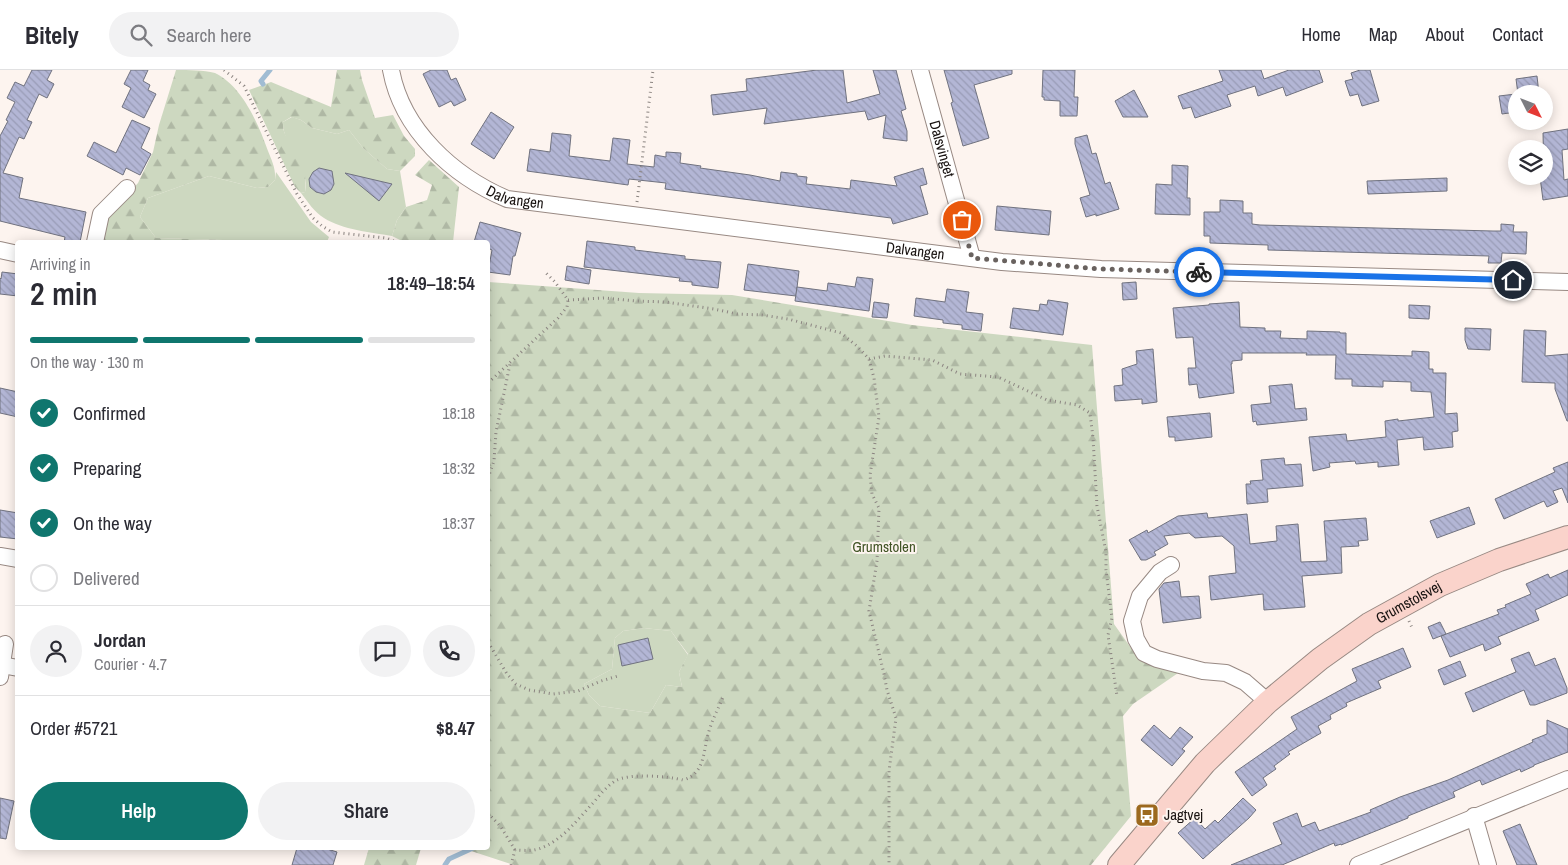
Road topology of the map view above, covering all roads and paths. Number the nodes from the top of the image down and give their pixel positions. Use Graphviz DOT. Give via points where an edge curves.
graph roads {
  1 [pos="224,70"];
  2 [pos="391,70"];
  3 [pos="653,70"];
  4 [pos="920,70"];
  5 [pos="127,188"];
  6 [pos="635,215"];
  7 [pos="374,237"];
  8 [pos="95,240"];
  9 [pos="371,240"];
  10 [pos="391,240"];
  11 [pos="0,250"];
  12 [pos="15,253"];
  13 [pos="972,258"];
  14 [pos="545,272"];
  15 [pos="1568,282"];
  16 [pos="568,300"];
  17 [pos="869,358"];
  18 [pos="511,362"];
  19 [pos="490,381"];
  20 [pos="490,472"];
  21 [pos="1568,537"];
  22 [pos="0,556"];
  23 [pos="15,558"];
  24 [pos="1171,565"];
  25 [pos="5,644"];
  26 [pos="490,645"];
  27 [pos="6,670"];
  28 [pos="618,676"];
  29 [pos="724,695"];
  30 [pos="1117,696"];
  31 [pos="1268,702"];
  32 [pos="1568,779"];
  33 [pos="490,815"];
  34 [pos="1474,816"];
  35 [pos="515,850"];
  36 [pos="511,865"];
  37 [pos="889,865"];
  38 [pos="1119,865"];
  39 [pos="1358,865"];
  40 [pos="1488,865"];
  1 -- 7 [label="path" via="244,86 297,194 313,218 332,232"];
  2 -- 6 [label="street, Dalvangen" via="400,101 413,124 433,149 475,183 507,199"];
  3 -- 6 [label="path"];
  4 -- 13 [label="street, Dalsvinget"];
  5 -- 8 [label="street" via="101,214"];
  6 -- 13 [label="street, Dalvangen"];
  7 -- 9 [label="path"];
  7 -- 10 [label="path"];
  11 -- 12 [label="street"];
  13 -- 15 [label="street, Dalvangen" via="1101,269"];
  14 -- 16 [label="path"];
  16 -- 17 [label="path" via="604,298 665,302 788,319 841,333"];
  16 -- 18 [label="path" via="567,307 558,318"];
  17 -- 30 [label="path" via="885,356 932,360 960,374 998,377 1047,400 1077,405 1090,413 1112,618 1108,635"];
  17 -- 37 [label="path" via="878,417 870,475 872,494 879,508 877,561 869,611 896,718 890,771"];
  18 -- 19 [label="path"];
  18 -- 20 [label="path"];
  21 -- 31 [label="street, Grumstolsvej" via="1499,560 1403,604 1320,658"];
  22 -- 23 [label="street"];
  24 -- 31 [label="street" via="1160,572 1140,596 1132,621 1136,639 1144,653 1203,671 1226,674 1245,682"];
  25 -- 27 [label="street"];
  26 -- 28 [label="path" via="507,674 516,684 529,690 553,694 578,691"];
  29 -- 35 [label="path" via="708,733 700,766 688,778 651,776 616,780 556,839 534,850"];
  31 -- 38 [label="street, Grumstolsvej" via="1205,763"];
  32 -- 34 [label="street"];
  33 -- 35 [label="path"];
  34 -- 39 [label="street"];
  34 -- 40 [label="street"];
  35 -- 36 [label="path"];
}
